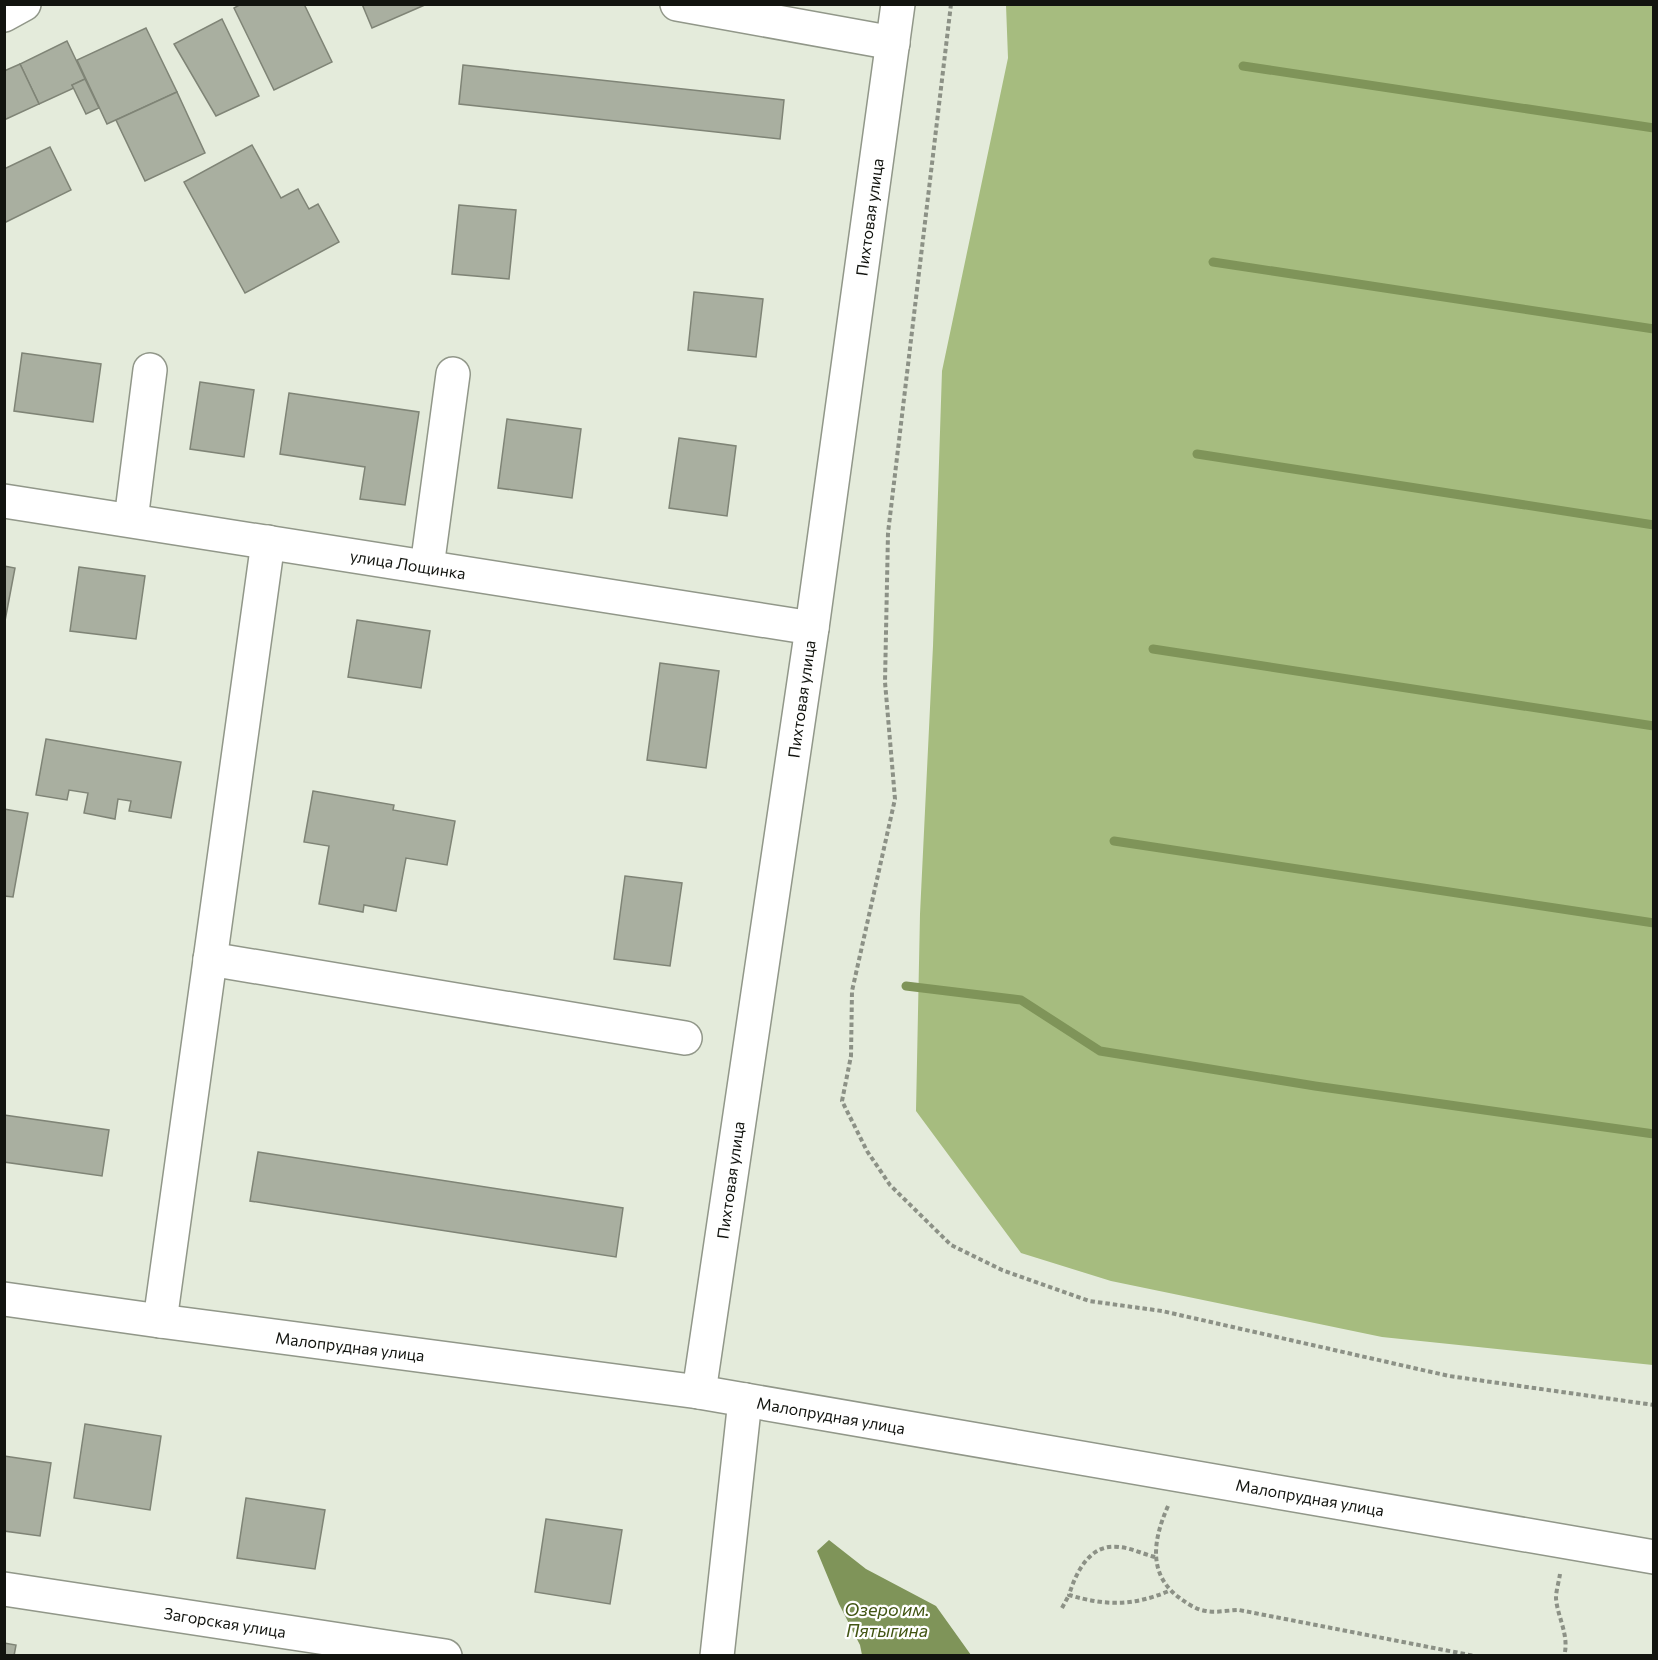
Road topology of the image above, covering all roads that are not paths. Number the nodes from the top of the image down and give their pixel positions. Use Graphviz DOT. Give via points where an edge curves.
graph roads {
  1 [pos="24,4"];
  2 [pos="676,4"];
  3 [pos="898,4"];
  4 [pos="4,15"];
  5 [pos="893,43"];
  6 [pos="150,370"];
  7 [pos="453,374"];
  8 [pos="4,501"];
  9 [pos="131,520"];
  10 [pos="268,542"];
  11 [pos="427,567"];
  12 [pos="812,628"];
  13 [pos="210,959"];
  14 [pos="685,1038"];
  15 [pos="4,1299"];
  16 [pos="160,1321"];
  17 [pos="699,1392"];
  18 [pos="745,1400"];
  19 [pos="1653,1557"];
  20 [pos="4,1589"];
  21 [pos="445,1656"];
  22 [pos="717,1656"];
  1 -- 4 [label="street"];
  2 -- 5 [label="street"];
  3 -- 5 [label="street, Пихтовая улица"];
  5 -- 12 [label="street, Пихтовая улица"];
  6 -- 9 [label="street"];
  7 -- 11 [label="street"];
  8 -- 9 [label="street, улица Лощинка"];
  9 -- 10 [label="street, улица Лощинка"];
  10 -- 11 [label="street, улица Лощинка"];
  10 -- 13 [label="street"];
  11 -- 12 [label="street, улица Лощинка"];
  12 -- 17 [label="street, Пихтовая улица"];
  13 -- 14 [label="street"];
  13 -- 16 [label="street"];
  15 -- 16 [label="street, Малопрудная улица"];
  16 -- 17 [label="street, Малопрудная улица"];
  17 -- 18 [label="street, Малопрудная улица"];
  18 -- 19 [label="street, Малопрудная улица"];
  18 -- 22 [label="street"];
  20 -- 21 [label="street, Загорская улица"];
}
